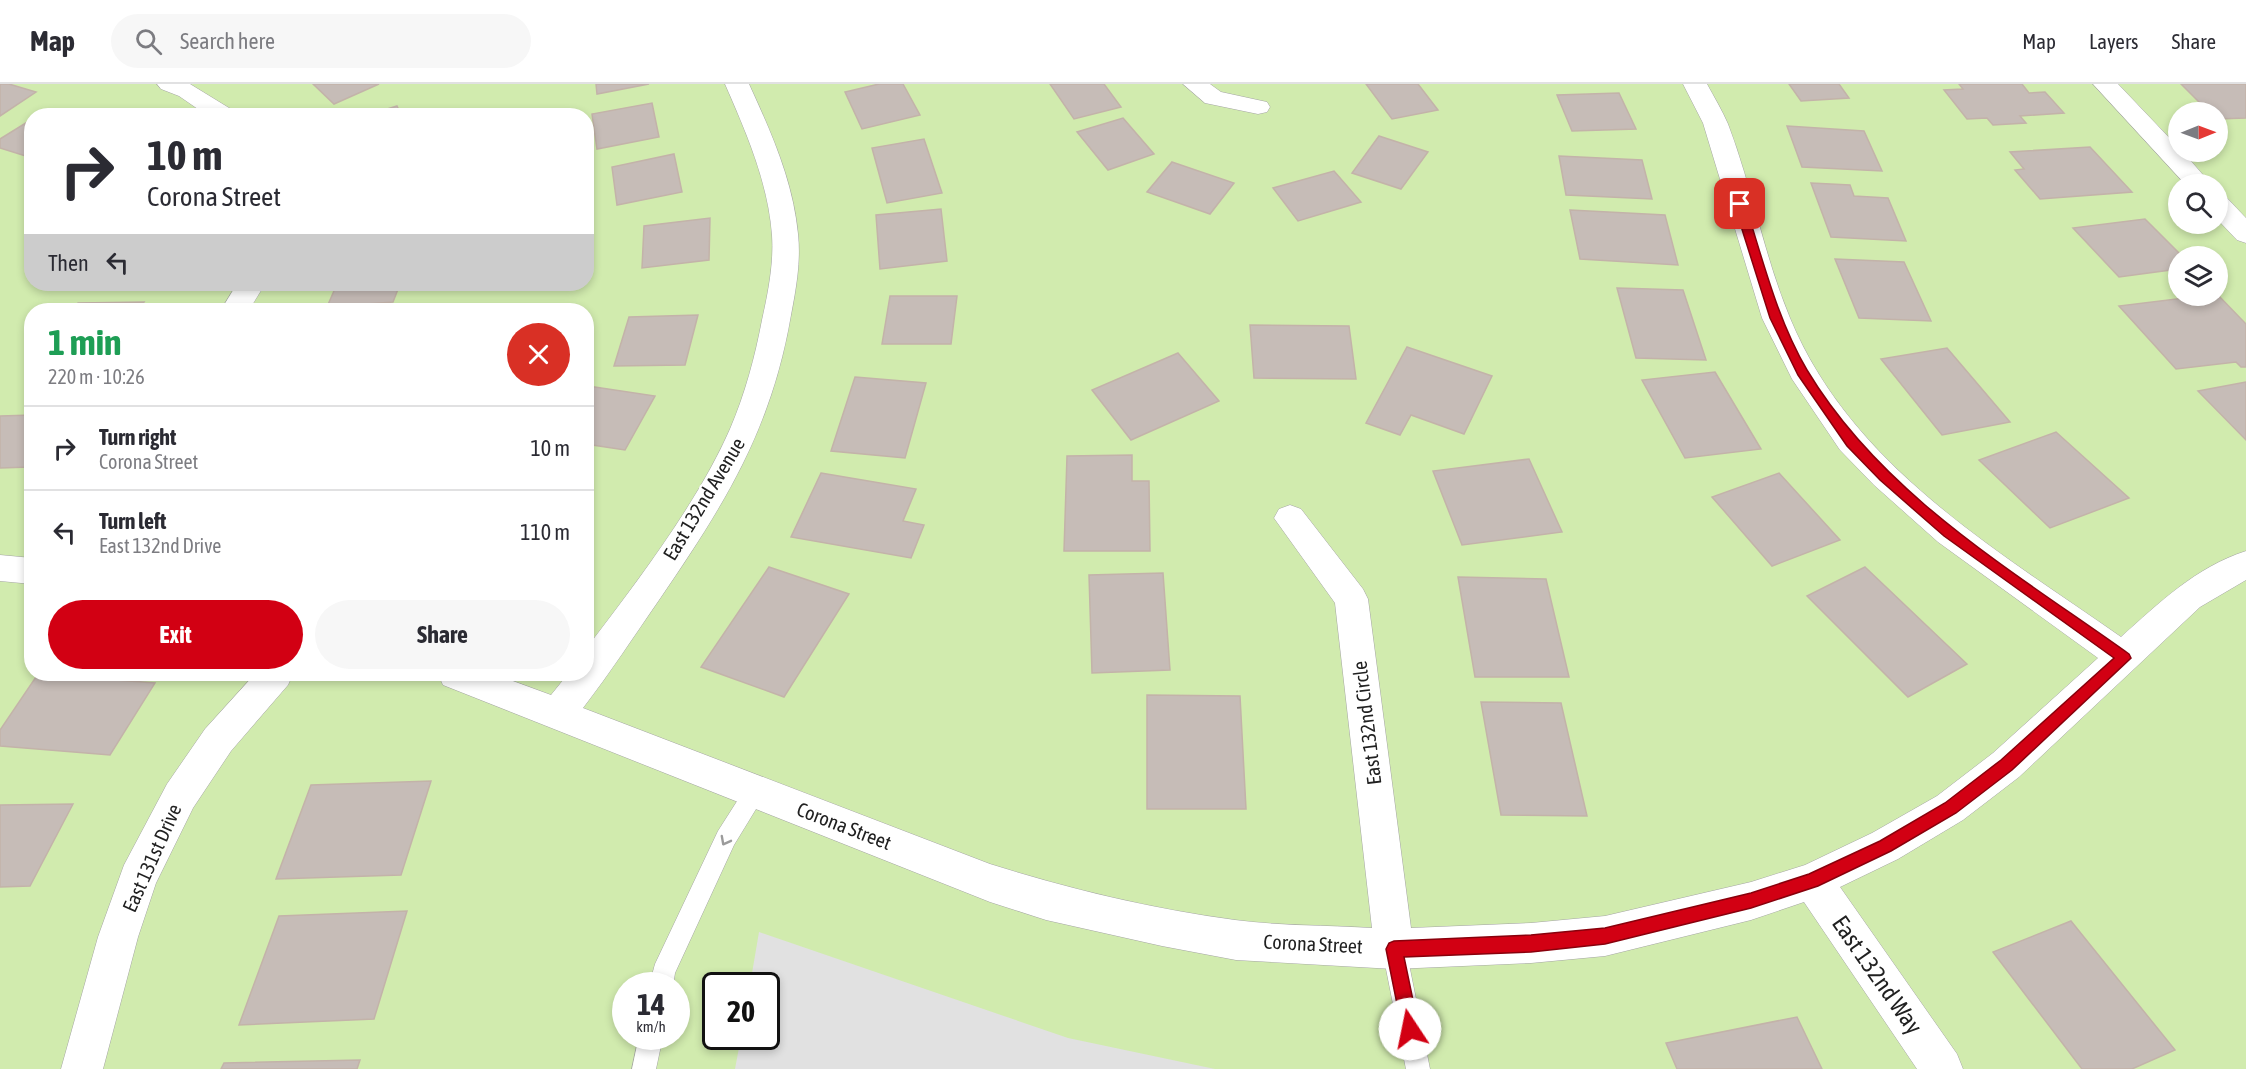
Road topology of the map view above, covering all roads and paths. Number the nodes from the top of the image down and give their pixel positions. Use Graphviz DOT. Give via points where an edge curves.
graph roads {
  1 [pos="169,84"];
  2 [pos="737,84"];
  3 [pos="1195,84"];
  4 [pos="1695,84"];
  5 [pos="2105,84"];
  6 [pos="1258,107"];
  7 [pos="213,108"];
  8 [pos="2190,174"];
  9 [pos="2228,215"];
  10 [pos="2246,234"];
  11 [pos="1290,518"];
  12 [pos="2246,564"];
  13 [pos="0,568"];
  14 [pos="24,570"];
  15 [pos="2124,658"];
  16 [pos="594,667"];
  17 [pos="270,681"];
  18 [pos="473,681"];
  19 [pos="584,681"];
  20 [pos="557,714"];
  21 [pos="756,791"];
  22 [pos="1812,881"];
  23 [pos="1394,949"];
  24 [pos="663,972"];
  25 [pos="648,1050"];
  26 [pos="82,1069"];
  27 [pos="644,1069"];
  28 [pos="1418,1069"];
  29 [pos="1942,1069"];
  1 -- 7 [label="street"];
  2 -- 16 [label="street, East 132nd Avenue" via="765,146 782,207 784,274 771,347 746,429 725,470"];
  3 -- 6 [label="street" via="1213,98"];
  4 -- 15 [label="street" via="1715,123 1776,318 1802,372 1851,442 1948,533"];
  5 -- 8 [label="street"];
  9 -- 10 [label="street"];
  11 -- 23 [label="street, East 132nd Circle" via="1352,599"];
  12 -- 15 [label="street, Corona Street" via="2188,597"];
  13 -- 14 [label="street"];
  15 -- 22 [label="street, Corona Street" via="2006,765 1950,808 1885,846"];
  17 -- 26 [label="street, East 131st Drive" via="218,740 180,796 138,878"];
  18 -- 20 [label="street, Corona Street"];
  19 -- 20 [label="street, East 132nd Avenue"];
  20 -- 21 [label="street, Corona Street"];
  21 -- 23 [label="street, Corona Street" via="990,883 1046,901 1236,940"];
  21 -- 24 [label="lane, one-way" via="726,838"];
  22 -- 23 [label="street, Corona Street" via="1751,901 1605,936 1531,944"];
  22 -- 29 [label="street, East 132nd Way"];
  23 -- 28 [label="lane"];
  25 -- 27 [label="lane"];
}
